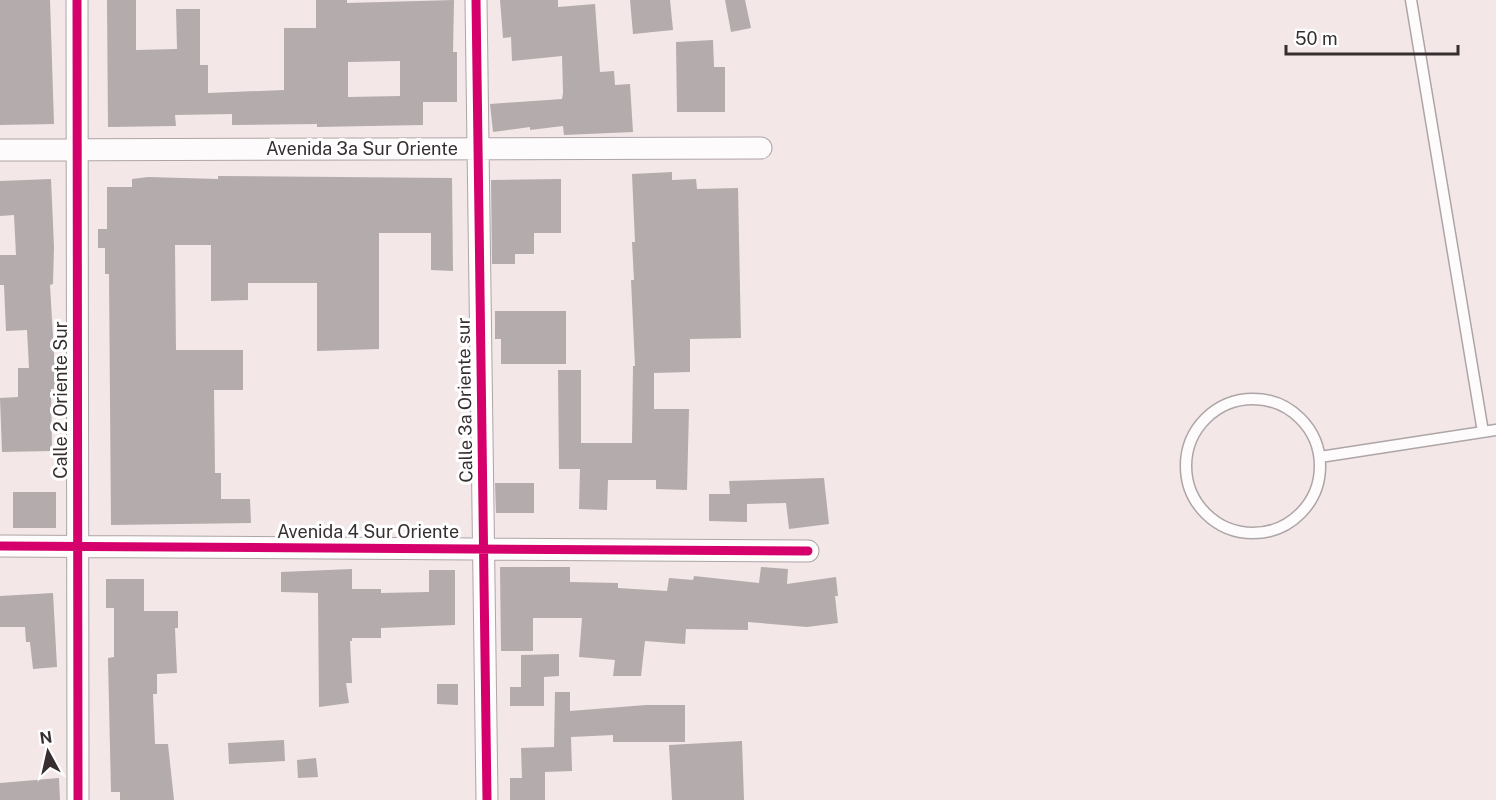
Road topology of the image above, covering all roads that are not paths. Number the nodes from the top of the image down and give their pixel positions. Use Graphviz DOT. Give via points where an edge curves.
graph roads {
  1 [pos="77,0"];
  2 [pos="476,0"];
  3 [pos="1411,0"];
  4 [pos="760,147"];
  5 [pos="478,148"];
  6 [pos="0,150"];
  7 [pos="77,150"];
  8 [pos="1496,430"];
  9 [pos="1483,432"];
  10 [pos="1320,457"];
  11 [pos="0,546"];
  12 [pos="77,546"];
  13 [pos="483,549"];
  14 [pos="808,551"];
  15 [pos="78,800"];
  16 [pos="487,800"];
  1 -- 7 [label="street, Calle 2 Oriente Sur"];
  2 -- 5 [label="street, Calle 3a Oriente sur"];
  3 -- 9 [label="lane"];
  4 -- 5 [label="street, Avenida 3a Sur Oriente"];
  5 -- 7 [label="street, Avenida 3a Sur Oriente"];
  5 -- 13 [label="street, Calle 3a Oriente sur"];
  6 -- 7 [label="street, Avenida 3a Sur Oriente"];
  7 -- 12 [label="street, Calle 2 Oriente Sur"];
  8 -- 9 [label="lane"];
  9 -- 10 [label="lane"];
  10 -- 10 [label="lane" via="1312,435 1298,416 1279,404 1256,399 1233,401 1212,412 1196,429 1187,450 1185,473 1191,494 1220,525 1239,532 1261,533 1281,527 1299,515 1312,498 1319,478"];
  11 -- 12 [label="street, Avenida 4 Sur Oriente"];
  12 -- 13 [label="street, Avenida 4 Sur Oriente"];
  12 -- 15 [label="street, Calle 2 Oriente Sur"];
  13 -- 14 [label="street, Avenida 4 Sur Oriente"];
  13 -- 16 [label="street, Calle 3a Oriente sur"];
}
